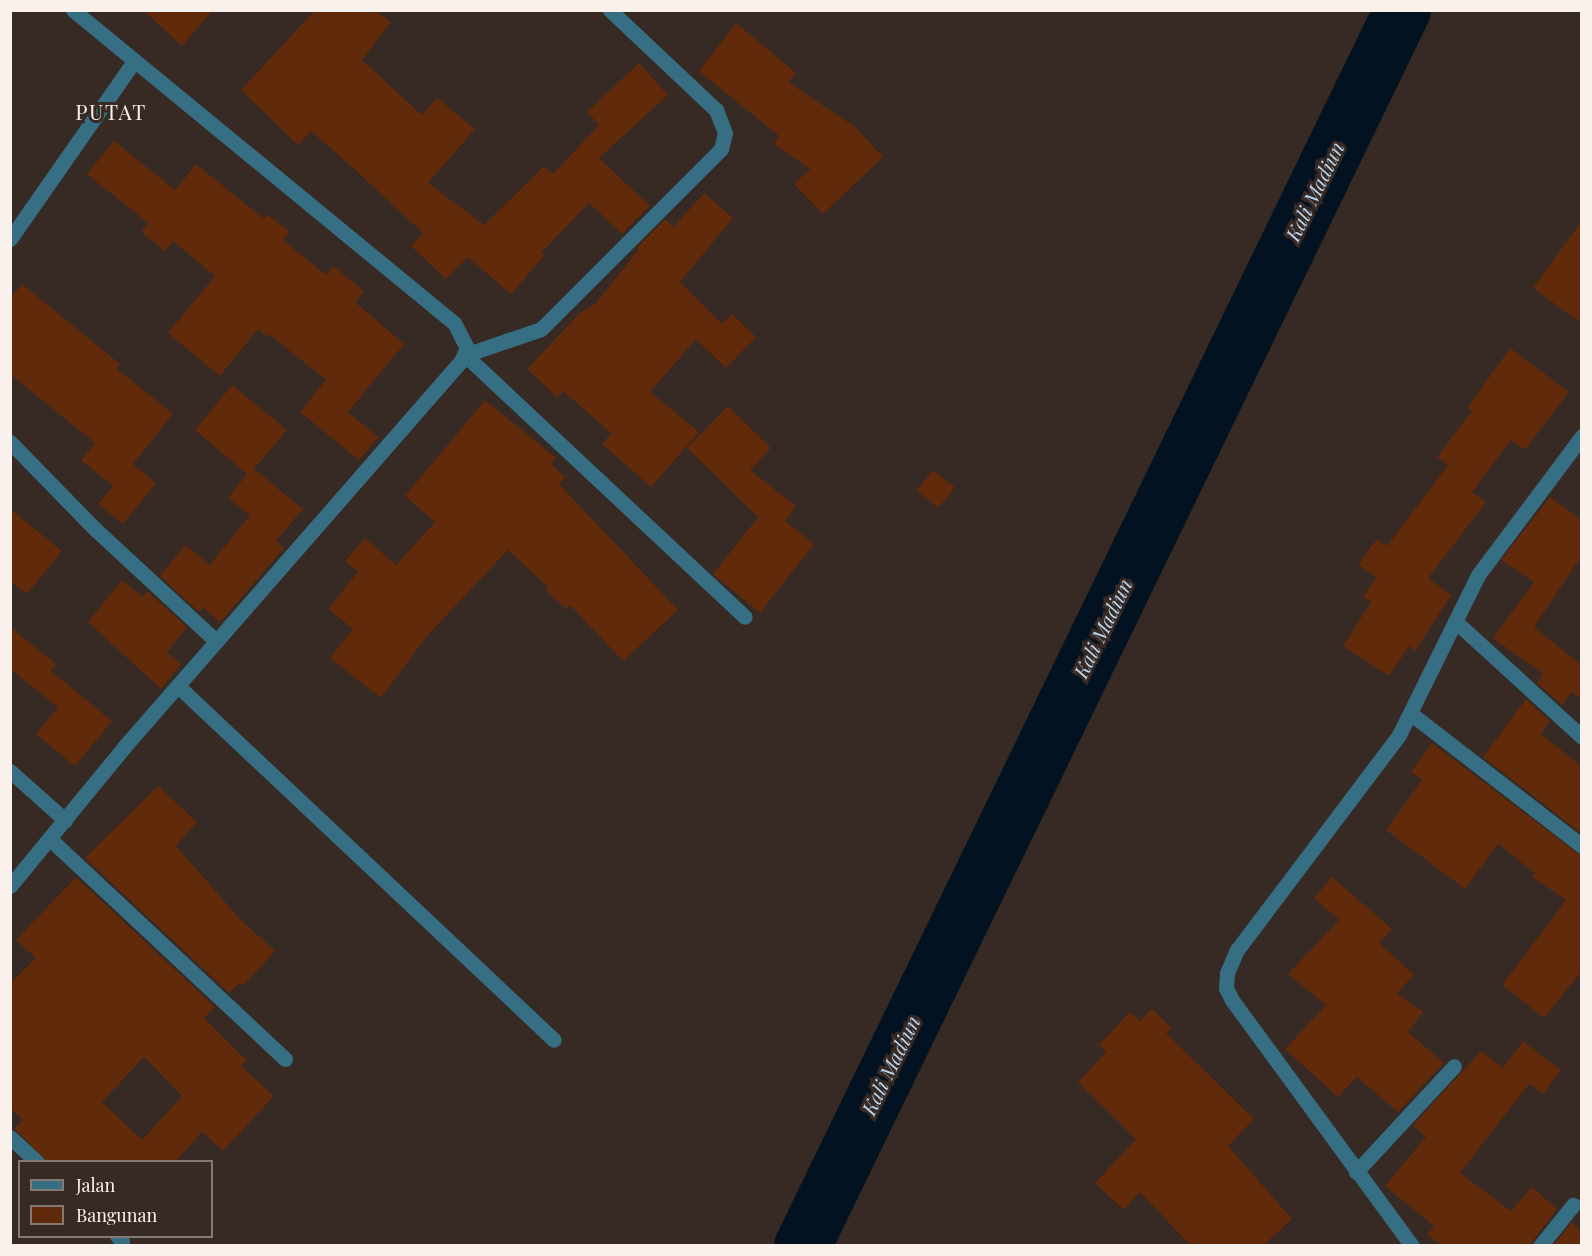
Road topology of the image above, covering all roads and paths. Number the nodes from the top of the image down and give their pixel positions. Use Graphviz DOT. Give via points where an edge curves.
graph roads {
  1 [pos="73,10"];
  2 [pos="610,10"];
  3 [pos="134,61"];
  4 [pos="10,239"];
  5 [pos="465,355"];
  6 [pos="1581,436"];
  7 [pos="10,442"];
  8 [pos="745,617"];
  9 [pos="1455,621"];
  10 [pos="216,641"];
  11 [pos="178,687"];
  12 [pos="1410,712"];
  13 [pos="1581,737"];
  14 [pos="10,771"];
  15 [pos="65,820"];
  16 [pos="50,839"];
  17 [pos="1581,846"];
  18 [pos="10,886"];
  19 [pos="554,1040"];
  20 [pos="285,1059"];
  21 [pos="1454,1066"];
  22 [pos="10,1137"];
  23 [pos="36,1160"];
  24 [pos="1356,1172"];
  25 [pos="1573,1205"];
  26 [pos="1412,1245"];
  27 [pos="1540,1245"];
  1 -- 3 [label="street"];
  2 -- 5 [label="street" via="716,110 725,133 721,149 541,328"];
  3 -- 4 [label="street"];
  3 -- 5 [label="street" via="454,323 465,344"];
  5 -- 8 [label="street"];
  5 -- 10 [label="street"];
  6 -- 9 [label="street" via="1478,575"];
  7 -- 10 [label="street" via="95,529"];
  9 -- 12 [label="street"];
  9 -- 13 [label="street"];
  10 -- 11 [label="street"];
  11 -- 15 [label="street"];
  11 -- 19 [label="street"];
  12 -- 17 [label="street"];
  12 -- 24 [label="street" via="1399,735 1237,950 1227,973 1226,988 1232,999"];
  14 -- 15 [label="street"];
  15 -- 16 [label="street"];
  16 -- 18 [label="street"];
  16 -- 20 [label="street"];
  21 -- 24 [label="street"];
  22 -- 23 [label="street"];
  24 -- 26 [label="street"];
  25 -- 27 [label="street"];
}
